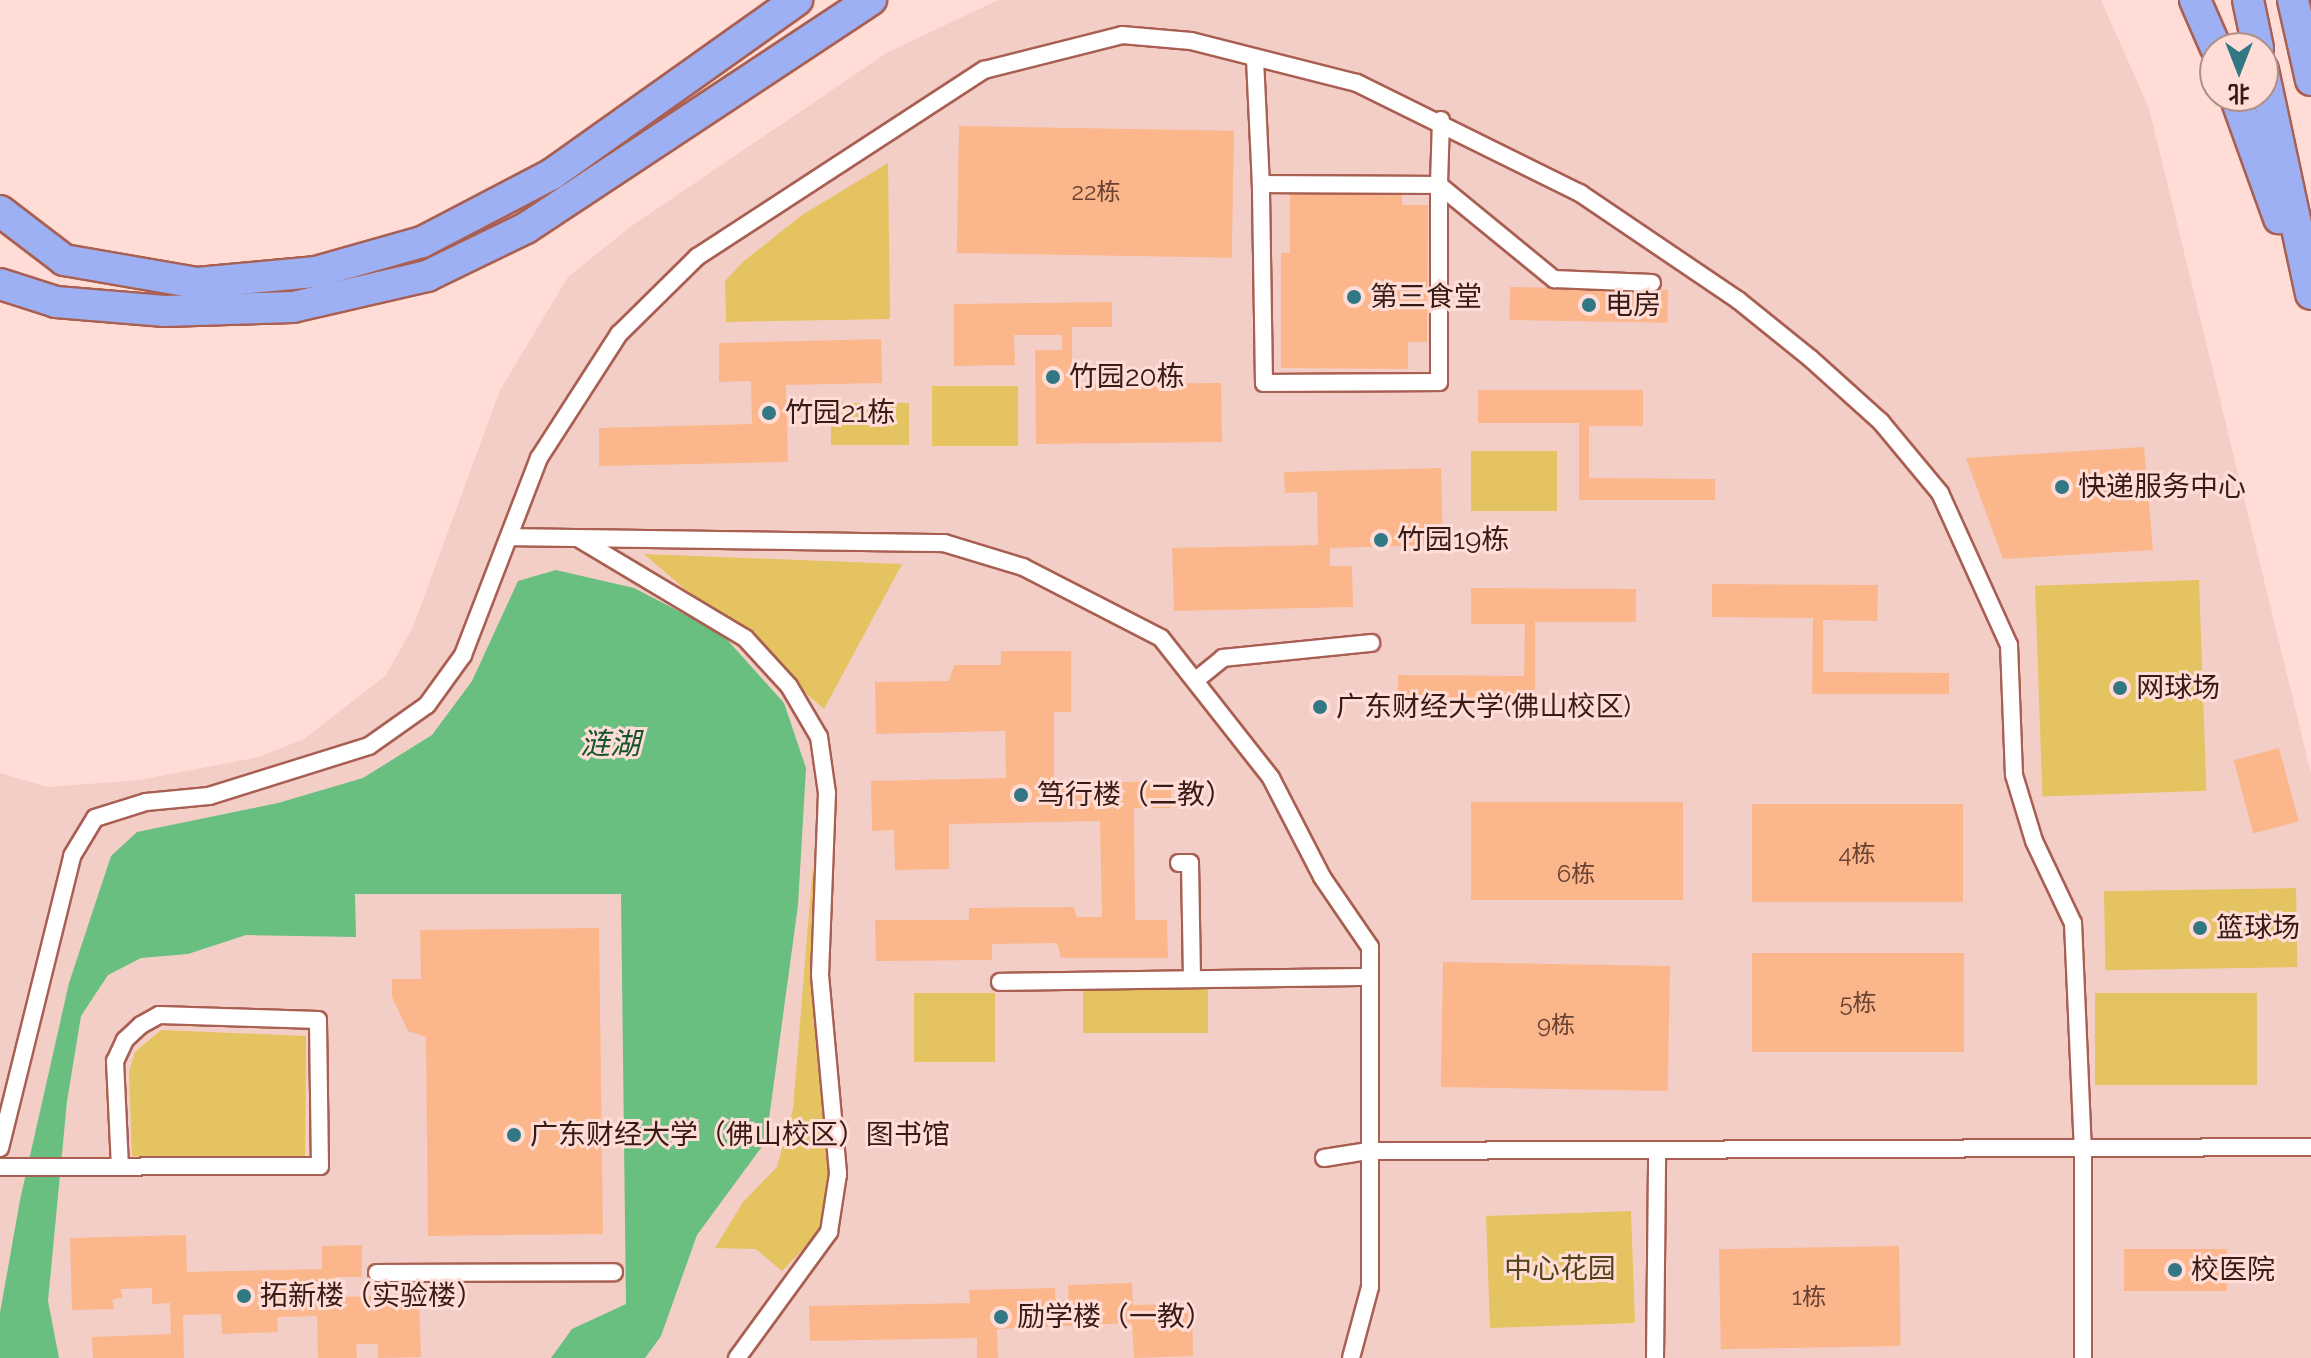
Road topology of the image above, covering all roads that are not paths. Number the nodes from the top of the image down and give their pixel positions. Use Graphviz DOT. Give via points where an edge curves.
graph roads {
  1 [pos="797,0"];
  2 [pos="871,0"];
  3 [pos="2195,0"];
  4 [pos="2248,0"];
  5 [pos="2293,0"];
  6 [pos="2209,32"];
  7 [pos="2255,32"];
  8 [pos="1255,59"];
  9 [pos="2311,80"];
  10 [pos="2241,112"];
  11 [pos="2272,112"];
  12 [pos="1441,120"];
  13 [pos="1261,184"];
  14 [pos="1439,185"];
  15 [pos="0,211"];
  16 [pos="0,236"];
  17 [pos="64,260"];
  18 [pos="1652,283"];
  19 [pos="0,284"];
  20 [pos="2311,294"];
  21 [pos="2311,308"];
  22 [pos="511,537"];
  23 [pos="579,539"];
  24 [pos="1371,643"];
  25 [pos="1196,680"];
  26 [pos="1179,863"];
  27 [pos="1370,977"];
  28 [pos="1192,979"];
  29 [pos="1000,982"];
  30 [pos="2311,1147"];
  31 [pos="0,1148"];
  32 [pos="2083,1150"];
  33 [pos="1368,1151"];
  34 [pos="1657,1152"];
  35 [pos="1324,1158"];
  36 [pos="120,1166"];
  37 [pos="0,1167"];
  38 [pos="614,1272"];
  39 [pos="377,1273"];
  40 [pos="737,1358"];
  41 [pos="1351,1358"];
  42 [pos="1655,1358"];
  43 [pos="2083,1358"];
  1 -- 17 [label="highway" via="552,174 422,242 316,272 197,283"];
  2 -- 19 [label="highway" via="526,228 427,276 293,307 165,311 56,302"];
  3 -- 6 [label="highway"];
  4 -- 7 [label="highway"];
  5 -- 9 [label="highway"];
  8 -- 12 [label="street" via="1357,83"];
  8 -- 13 [label="street"];
  8 -- 22 [label="street" via="1191,41 1122,35 984,70 697,257 674,279 619,334 539,458"];
  10 -- 21 [label="highway"];
  11 -- 20 [label="highway"];
  12 -- 14 [label="street"];
  12 -- 32 [label="street" via="1580,193 1738,300 1881,422 1940,493 2009,645 2014,775 2034,841 2073,923"];
  13 -- 14 [label="street"];
  13 -- 14 [label="street" via="1264,383 1439,382"];
  14 -- 18 [label="street" via="1554,279"];
  15 -- 17 [label="highway"];
  16 -- 17 [label="highway"];
  22 -- 23 [label="street"];
  22 -- 31 [label="street" via="463,655 427,705 369,746 209,796 146,802 95,818 72,856"];
  23 -- 25 [label="street" via="944,543 1023,567 1108,608 1161,638"];
  23 -- 40 [label="street" via="745,638 789,686 819,737 827,793 820,975 838,1174 829,1232"];
  24 -- 25 [label="street" via="1223,658"];
  25 -- 27 [label="street" via="1271,778 1322,877 1370,947"];
  26 -- 28 [label="street" via="1190,863"];
  27 -- 28 [label="street"];
  27 -- 33 [label="street"];
  28 -- 29 [label="street"];
  30 -- 32 [label="street"];
  32 -- 34 [label="street"];
  32 -- 43 [label="street"];
  33 -- 34 [label="street"];
  33 -- 35 [label="street"];
  33 -- 41 [label="street" via="1370,1287"];
  34 -- 42 [label="street"];
  36 -- 36 [label="street" via="320,1166 318,1020 159,1015 141,1025 125,1040 115,1061"];
  36 -- 37 [label="street"];
  38 -- 39 [label="street"];
}
